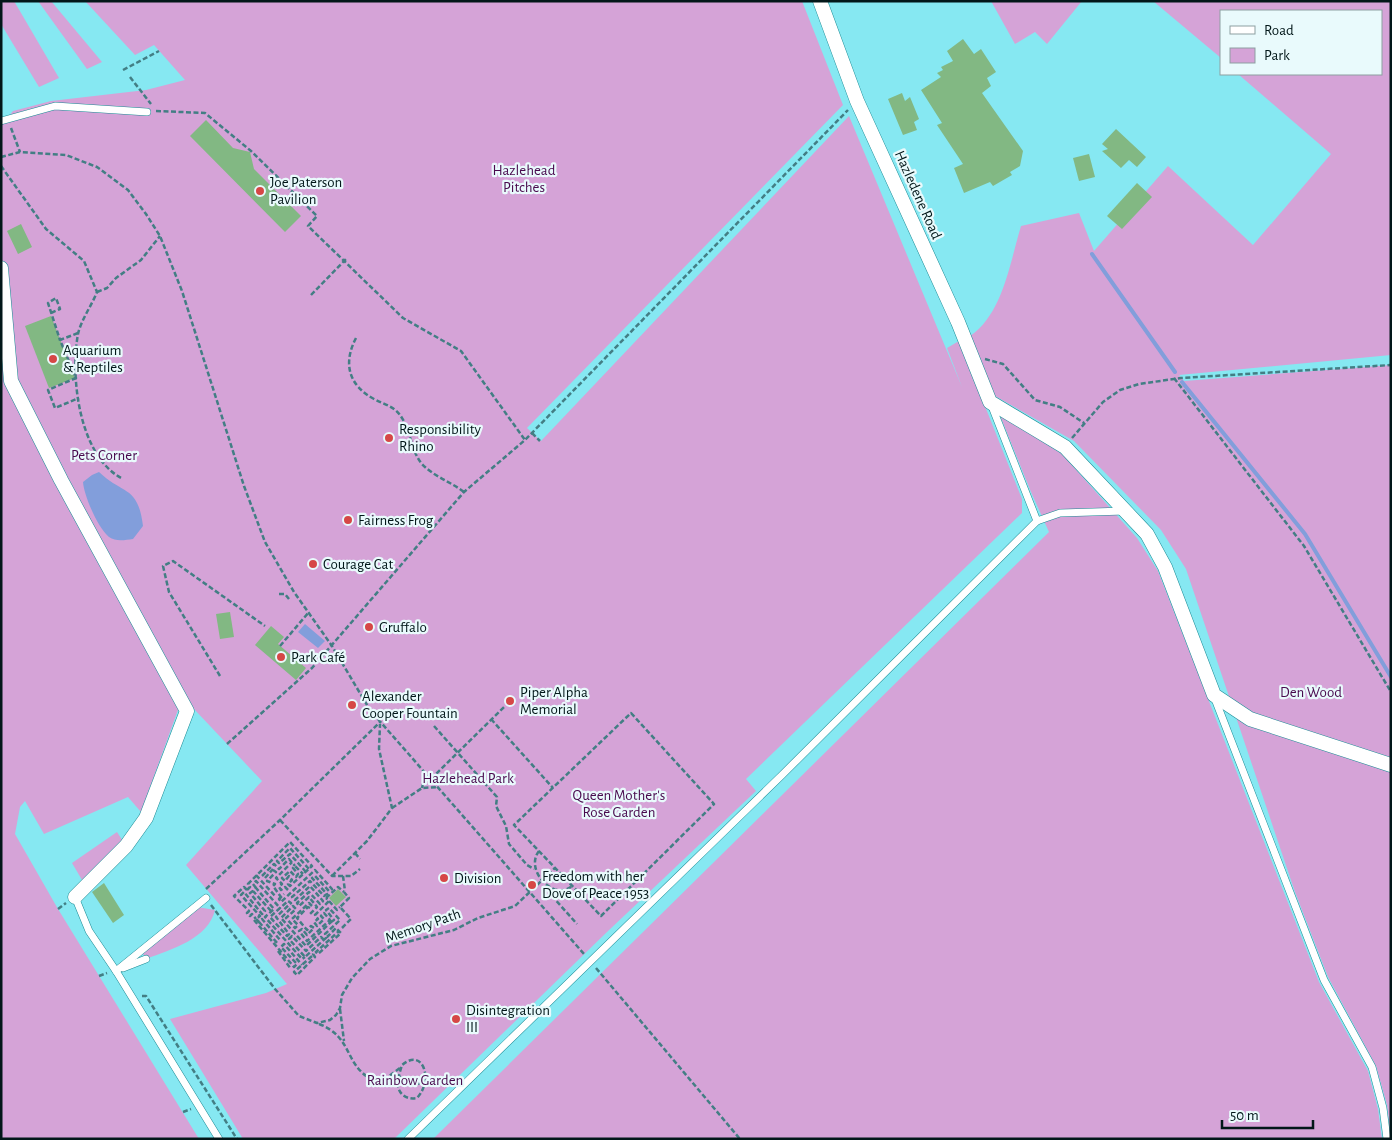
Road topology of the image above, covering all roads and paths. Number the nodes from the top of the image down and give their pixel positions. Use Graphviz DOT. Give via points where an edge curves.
graph roads {
  1 [pos="820,1"];
  2 [pos="159,51"];
  3 [pos="123,70"];
  4 [pos="130,78"];
  5 [pos="857,101"];
  6 [pos="157,111"];
  7 [pos="147,112"];
  8 [pos="5,119"];
  9 [pos="20,152"];
  10 [pos="1,158"];
  11 [pos="1,166"];
  12 [pos="160,236"];
  13 [pos="346,259"];
  14 [pos="1,268"];
  15 [pos="97,292"];
  16 [pos="311,295"];
  17 [pos="51,313"];
  18 [pos="78,333"];
  19 [pos="356,338"];
  20 [pos="60,340"];
  21 [pos="972,354"];
  22 [pos="1391,365"];
  23 [pos="76,378"];
  24 [pos="1174,378"];
  25 [pos="78,398"];
  26 [pos="990,402"];
  27 [pos="1084,422"];
  28 [pos="532,433"];
  29 [pos="525,440"];
  30 [pos="540,441"];
  31 [pos="1065,447"];
  32 [pos="123,479"];
  33 [pos="464,492"];
  34 [pos="1126,511"];
  35 [pos="1037,521"];
  36 [pos="279,594"];
  37 [pos="288,599"];
  38 [pos="309,612"];
  39 [pos="265,626"];
  40 [pos="280,646"];
  41 [pos="332,646"];
  42 [pos="220,676"];
  43 [pos="1391,692"];
  44 [pos="1214,695"];
  45 [pos="505,706"];
  46 [pos="492,719"];
  47 [pos="380,722"];
  48 [pos="434,726"];
  49 [pos="227,744"];
  50 [pos="457,753"];
  51 [pos="1391,765"];
  52 [pos="426,773"];
  53 [pos="431,778"];
  54 [pos="438,787"];
  55 [pos="422,788"];
  56 [pos="553,788"];
  57 [pos="392,808"];
  58 [pos="280,820"];
  59 [pos="539,852"];
  60 [pos="355,853"];
  61 [pos="360,859"];
  62 [pos="292,862"];
  63 [pos="295,866"];
  64 [pos="272,868"];
  65 [pos="555,868"];
  66 [pos="360,869"];
  67 [pos="534,869"];
  68 [pos="306,871"];
  69 [pos="256,875"];
  70 [pos="262,876"];
  71 [pos="332,876"];
  72 [pos="343,876"];
  73 [pos="265,878"];
  74 [pos="543,880"];
  75 [pos="572,886"];
  76 [pos="256,888"];
  77 [pos="552,888"];
  78 [pos="288,890"];
  79 [pos="246,891"];
  80 [pos="253,891"];
  81 [pos="344,892"];
  82 [pos="530,893"];
  83 [pos="276,896"];
  84 [pos="76,897"];
  85 [pos="325,897"];
  86 [pos="206,898"];
  87 [pos="329,901"];
  88 [pos="340,907"];
  89 [pos="280,908"];
  90 [pos="271,911"];
  91 [pos="310,914"];
  92 [pos="256,920"];
  93 [pos="331,921"];
  94 [pos="577,924"];
  95 [pos="342,928"];
  96 [pos="327,937"];
  97 [pos="324,940"];
  98 [pos="280,943"];
  99 [pos="278,949"];
  100 [pos="312,956"];
  101 [pos="305,957"];
  102 [pos="146,958"];
  103 [pos="591,962"];
  104 [pos="302,965"];
  105 [pos="291,969"];
  106 [pos="116,971"];
  107 [pos="132,998"];
  108 [pos="340,1008"];
  109 [pos="317,1023"];
  110 [pos="344,1042"];
  111 [pos="402,1065"];
  112 [pos="425,1074"];
  113 [pos="399,1075"];
  114 [pos="239,1133"];
  115 [pos="235,1135"];
  116 [pos="219,1139"];
  117 [pos="237,1139"];
  118 [pos="408,1139"];
  119 [pos="740,1139"];
  120 [pos="1387,1139"];
  1 -- 5 [label="street, Hazledene Road"];
  2 -- 3 [label="path"];
  4 -- 6 [label="path"];
  5 -- 21 [label="street, Hazledene Road"];
  5 -- 28 [label="path"];
  6 -- 7 [label="path"];
  6 -- 13 [label="path" via="205,114 251,151 317,216 308,226"];
  7 -- 8 [label="lane" via="55,106"];
  8 -- 9 [label="path"];
  9 -- 10 [label="path"];
  9 -- 12 [label="path" via="66,156 97,167 128,190"];
  11 -- 15 [label="path" via="46,229 84,261"];
  12 -- 15 [label="path" via="141,260 107,288"];
  12 -- 38 [label="path" via="182,291 265,542"];
  13 -- 16 [label="path"];
  13 -- 29 [label="path" via="403,318 461,351"];
  14 -- 84 [label="street" via="11,381 187,711 146,818 126,846"];
  15 -- 18 [label="path"];
  17 -- 17 [label="path" via="48,303 56,298 60,309"];
  17 -- 20 [label="path"];
  18 -- 20 [label="path"];
  18 -- 23 [label="path"];
  19 -- 33 [label="path" via="348,360 350,375 366,394 392,406 403,418 422,464"];
  20 -- 23 [label="path"];
  21 -- 26 [label="street, Hazledene Road"];
  21 -- 27 [label="path" via="1003,364 1035,400 1060,407"];
  22 -- 24 [label="path"];
  23 -- 25 [label="path"];
  23 -- 25 [label="path" via="48,390 55,408"];
  24 -- 27 [label="path" via="1120,390"];
  24 -- 43 [label="path" via="1304,546"];
  25 -- 32 [label="path" via="96,455"];
  26 -- 31 [label="street"];
  26 -- 35 [label="lane"];
  27 -- 31 [label="path"];
  28 -- 29 [label="path"];
  28 -- 30 [label="path"];
  29 -- 33 [label="path"];
  31 -- 34 [label="street"];
  33 -- 41 [label="path"];
  34 -- 35 [label="lane" via="1060,513"];
  34 -- 44 [label="street" via="1147,534 1165,567"];
  35 -- 103 [label="lane"];
  36 -- 37 [label="path" via="285,594"];
  38 -- 40 [label="path"];
  38 -- 41 [label="path"];
  39 -- 42 [label="path" via="173,561 163,566 169,592"];
  41 -- 47 [label="path"];
  41 -- 49 [label="path"];
  44 -- 51 [label="street" via="1250,719"];
  44 -- 120 [label="lane" via="1324,980 1372,1067"];
  45 -- 46 [label="path"];
  46 -- 50 [label="path"];
  46 -- 56 [label="path"];
  47 -- 52 [label="path"];
  47 -- 57 [label="path" via="379,749"];
  47 -- 58 [label="path"];
  48 -- 50 [label="path"];
  50 -- 53 [label="path"];
  50 -- 67 [label="path" via="498,797 496,806 506,826 509,844"];
  52 -- 53 [label="path"];
  52 -- 55 [label="path"];
  53 -- 54 [label="path"];
  54 -- 55 [label="path"];
  54 -- 82 [label="path"];
  55 -- 57 [label="path"];
  56 -- 59 [label="path" via="514,825"];
  56 -- 75 [label="path" via="631,712 714,804 601,916"];
  57 -- 60 [label="path"];
  58 -- 71 [label="path"];
  58 -- 86 [label="path" via="206,889"];
  59 -- 65 [label="path"];
  59 -- 67 [label="path" via="534,857"];
  60 -- 61 [label="path"];
  60 -- 71 [label="path"];
  62 -- 63 [label="path"];
  62 -- 64 [label="path" via="290,859 278,869 274,864"];
  62 -- 78 [label="path" via="276,878 282,884 281,890 285,887"];
  63 -- 68 [label="path"];
  63 -- 68 [label="path" via="296,877 290,871 282,878 289,876 292,880 288,884 290,886"];
  64 -- 70 [label="path"];
  64 -- 73 [label="path"];
  64 -- 85 [label="path" via="276,872 267,881 270,884 272,881 283,895 279,899 281,902 315,870 332,888 329,891 315,876 312,878 326,894"];
  65 -- 74 [label="path, Memory Path"];
  65 -- 75 [label="path"];
  66 -- 72 [label="path" via="351,876"];
  67 -- 74 [label="path"];
  68 -- 68 [label="path" via="290,854 279,863 277,860 290,848"];
  68 -- 69 [label="path" via="312,866 290,842"];
  69 -- 79 [label="path"];
  69 -- 83 [label="path"];
  71 -- 72 [label="path"];
  72 -- 81 [label="path"];
  74 -- 77 [label="path"];
  74 -- 82 [label="path, Memory Path"];
  75 -- 77 [label="path" via="563,891"];
  76 -- 80 [label="path"];
  76 -- 89 [label="path" via="253,884 256,881"];
  76 -- 90 [label="path" via="274,909"];
  77 -- 94 [label="path" via="552,896"];
  79 -- 80 [label="path" via="262,914 265,911 250,893"];
  79 -- 92 [label="path" via="241,895 260,916"];
  79 -- 92 [label="path" via="244,887 234,896"];
  80 -- 90 [label="path"];
  81 -- 85 [label="path" via="338,887"];
  81 -- 88 [label="path" via="349,898"];
  82 -- 103 [label="path"];
  82 -- 108 [label="path, Memory Path" via="516,906 478,918 454,930 391,946 370,959 352,978 342,995"];
  84 -- 106 [label="lane" via="88,931"];
  85 -- 87 [label="path"];
  85 -- 91 [label="path" via="310,880 292,897 295,900 310,886 323,901 320,904 309,892 297,903 299,906 308,897 318,907"];
  86 -- 106 [label="lane"];
  86 -- 109 [label="path" via="275,989 299,1016"];
  87 -- 88 [label="path" via="337,910"];
  87 -- 93 [label="path" via="315,915 318,919 314,922 317,926 324,919 321,916 324,913"];
  88 -- 95 [label="path" via="351,919"];
  89 -- 89 [label="path" via="270,918 287,936 290,934 276,917 291,903 288,900"];
  90 -- 101 [label="path" via="265,917 302,959"];
  92 -- 98 [label="path" via="262,919"];
  92 -- 99 [label="path"];
  93 -- 93 [label="path" via="307,941 299,931 302,929 307,935 314,928 307,930 296,918 311,908 309,903 292,919 298,925 295,928 286,918 296,909 293,906 280,918 306,946"];
  93 -- 96 [label="path" via="334,920 326,910 329,908 340,920 325,934"];
  96 -- 97 [label="path"];
  96 -- 104 [label="path" via="336,928 341,933 318,954 313,954 315,957 297,975 294,972"];
  97 -- 101 [label="path"];
  97 -- 101 [label="path" via="321,937 306,951 292,936 289,939"];
  99 -- 104 [label="path" via="294,967 296,964 281,947 284,944"];
  99 -- 105 [label="path"];
  100 -- 104 [label="path"];
  102 -- 106 [label="lane"];
  103 -- 118 [label="lane"];
  103 -- 119 [label="path"];
  106 -- 107 [label="lane"];
  107 -- 115 [label="path" via="146,996"];
  107 -- 116 [label="lane"];
  108 -- 109 [label="path" via="330,1020"];
  108 -- 110 [label="path"];
  109 -- 110 [label="path" via="334,1031"];
  110 -- 111 [label="path" via="356,1065 371,1079 390,1077"];
  111 -- 112 [label="path" via="417,1061"];
  111 -- 113 [label="path"];
  112 -- 113 [label="path" via="416,1086 405,1084"];
  112 -- 113 [label="path" via="425,1086 417,1098 411,1099 400,1093"];
  114 -- 115 [label="path"];
  115 -- 117 [label="path"];
}
